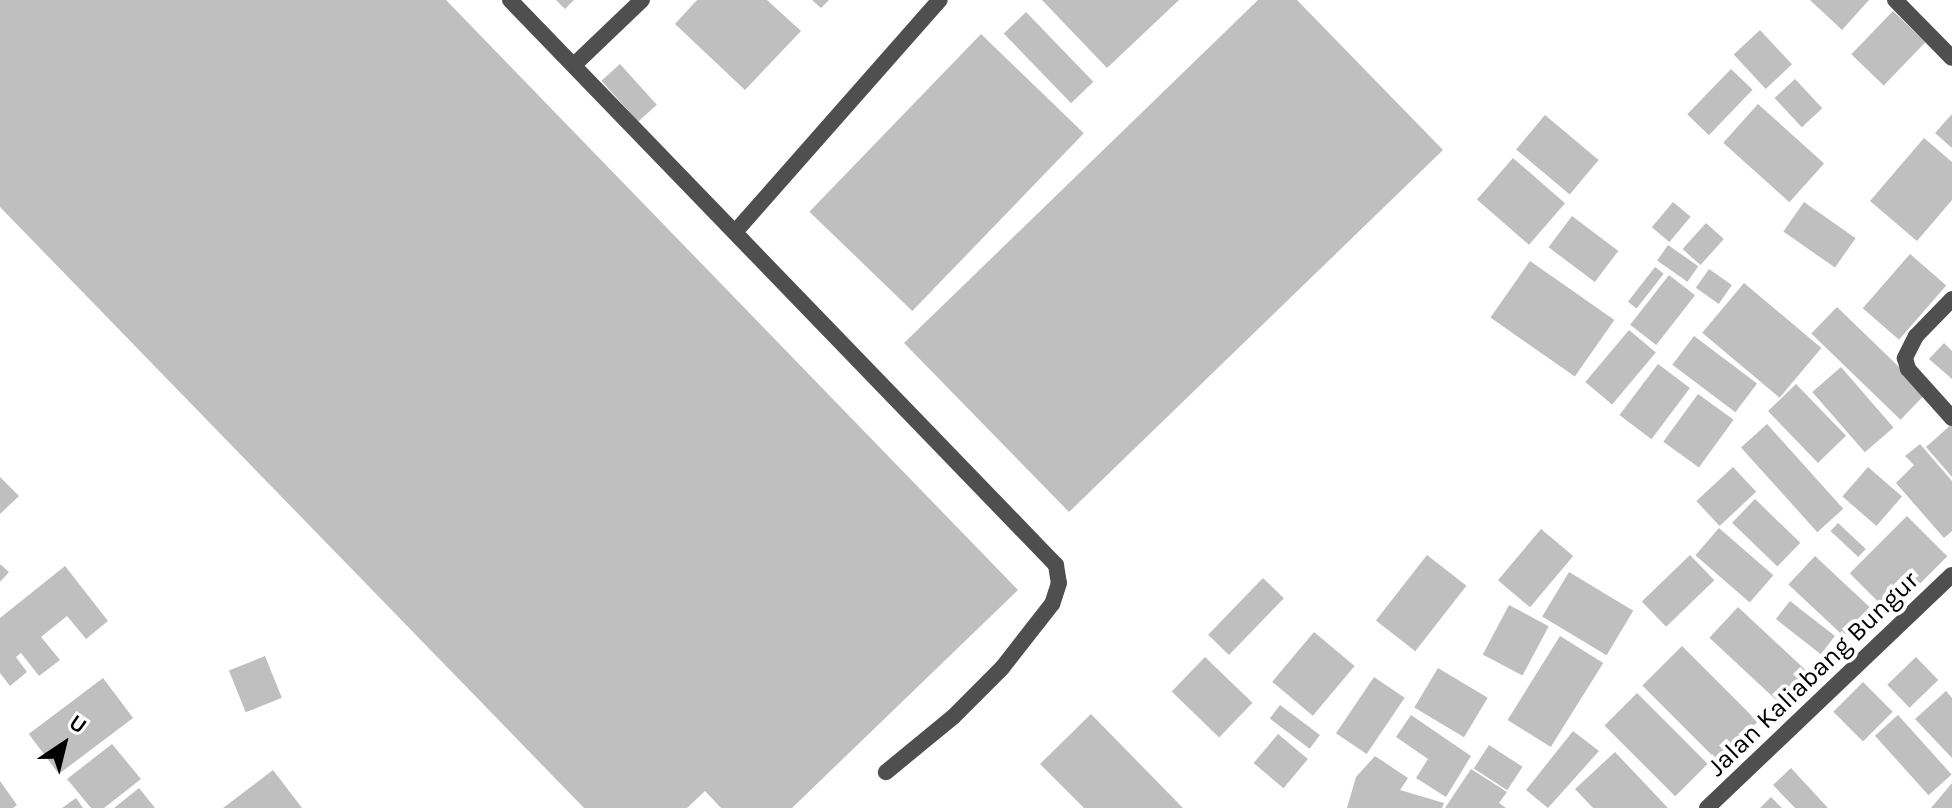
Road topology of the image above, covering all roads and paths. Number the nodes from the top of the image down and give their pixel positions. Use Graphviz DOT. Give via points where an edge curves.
graph roads {
  1 [pos="510,0"];
  2 [pos="642,0"];
  3 [pos="940,0"];
  4 [pos="1895,0"];
  5 [pos="1952,58"];
  6 [pos="574,65"];
  7 [pos="736,231"];
  8 [pos="1952,299"];
  9 [pos="1952,418"];
  10 [pos="1952,575"];
  11 [pos="886,772"];
  12 [pos="1707,808"];
  1 -- 6 [label="street"];
  2 -- 6 [label="street"];
  3 -- 7 [label="street"];
  4 -- 5 [label="street"];
  6 -- 7 [label="street"];
  7 -- 11 [label="street" via="1056,565 1059,583 1052,604 1002,668"];
  8 -- 9 [label="street" via="1916,336 1905,358 1908,369"];
  10 -- 12 [label="street, Jalan Kaliabang Bungur"];
}
